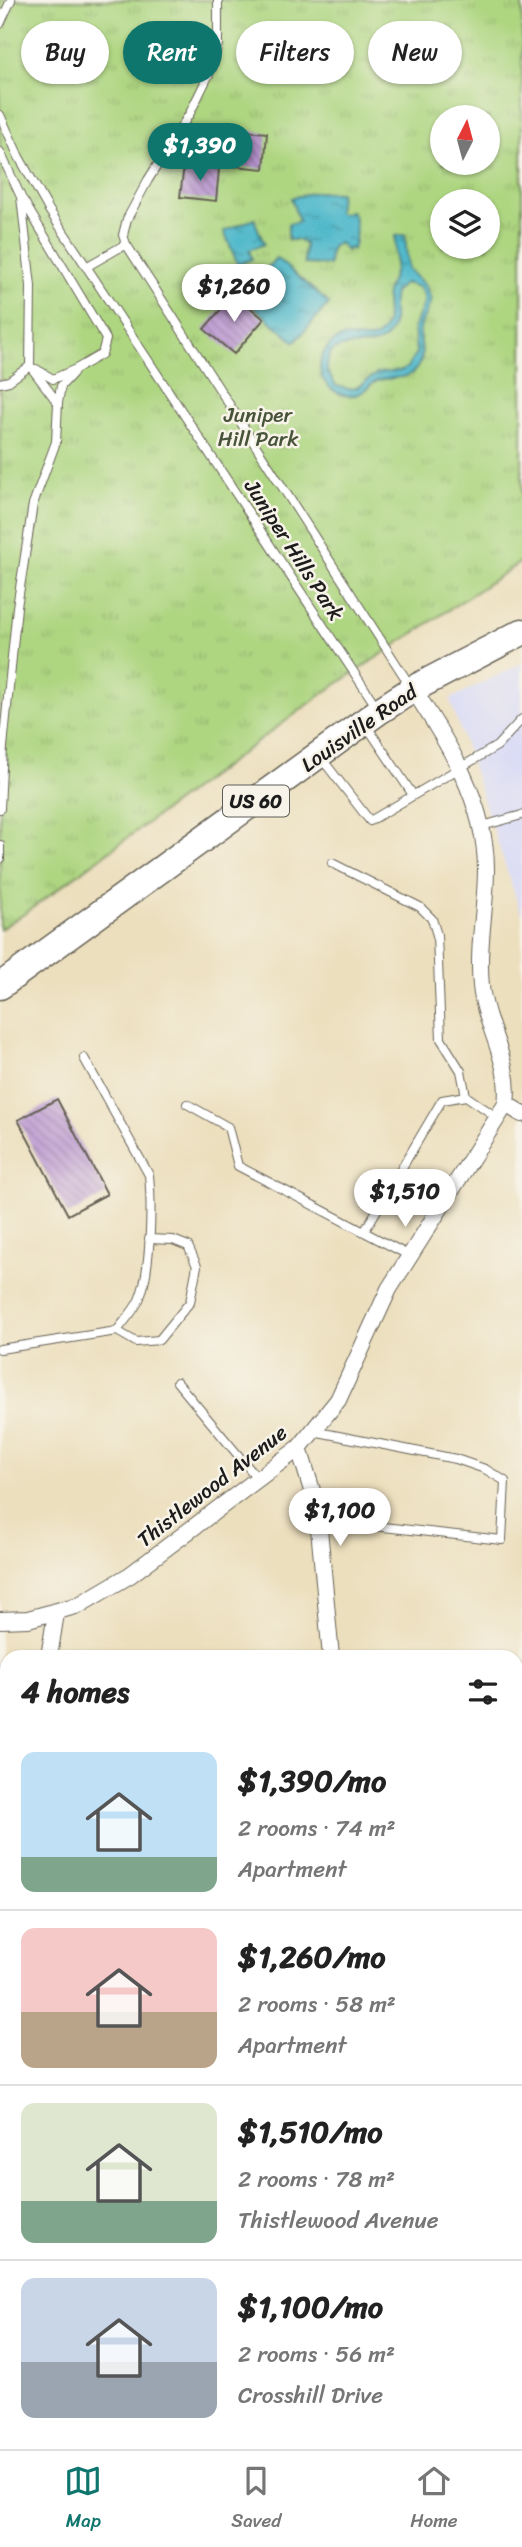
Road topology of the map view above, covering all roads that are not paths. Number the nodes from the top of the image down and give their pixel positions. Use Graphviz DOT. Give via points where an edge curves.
graph roads {
  1 [pos="11,0"];
  2 [pos="218,0"];
  3 [pos="0,24"];
  4 [pos="0,115"];
  5 [pos="0,152"];
  6 [pos="21,197"];
  7 [pos="126,244"];
  8 [pos="86,267"];
  9 [pos="30,366"];
  10 [pos="76,369"];
  11 [pos="0,383"];
  12 [pos="58,403"];
  13 [pos="522,632"];
  14 [pos="413,689"];
  15 [pos="372,717"];
  16 [pos="522,719"];
  17 [pos="319,755"];
  18 [pos="458,767"];
  19 [pos="413,794"];
  20 [pos="0,809"];
  21 [pos="522,815"];
  22 [pos="482,826"];
  23 [pos="0,845"];
  24 [pos="0,859"];
  25 [pos="332,863"];
  26 [pos="0,986"];
  27 [pos="84,1058"];
  28 [pos="466,1096"];
  29 [pos="187,1104"];
  30 [pos="502,1111"];
  31 [pos="522,1114"];
  32 [pos="364,1232"];
  33 [pos="149,1239"];
  34 [pos="410,1256"];
  35 [pos="117,1331"];
  36 [pos="0,1349"];
  37 [pos="177,1382"];
  38 [pos="313,1431"];
  39 [pos="299,1448"];
  40 [pos="258,1479"];
  41 [pos="319,1520"];
  42 [pos="56,1613"];
  43 [pos="0,1620"];
  44 [pos="50,1650"];
  45 [pos="330,1650"];
  1 -- 3 [label="lane"];
  2 -- 7 [label="lane" via="218,44 212,68 127,219"];
  4 -- 8 [label="lane, Juniper Hills Park" via="33,183"];
  5 -- 6 [label="lane"];
  6 -- 9 [label="lane" via="31,286"];
  6 -- 10 [label="lane" via="106,339 102,354"];
  7 -- 8 [label="lane"];
  7 -- 14 [label="lane, Juniper Hills Park"];
  8 -- 15 [label="lane, Juniper Hills Park"];
  9 -- 10 [label="lane" via="52,379"];
  9 -- 11 [label="lane"];
  9 -- 12 [label="lane"];
  10 -- 12 [label="lane" via="61,386"];
  12 -- 20 [label="lane" via="56,442 33,504 17,607"];
  13 -- 14 [label="main road, Louisville Road / US 60"];
  14 -- 15 [label="main road, Louisville Road / US 60"];
  14 -- 18 [label="street"];
  15 -- 17 [label="main road, Louisville Road / US 60"];
  15 -- 19 [label="lane, Juniper Hills Park"];
  16 -- 18 [label="lane" via="497,746"];
  17 -- 19 [label="lane" via="370,821"];
  17 -- 26 [label="main road, Louisville Road / US 60"];
  18 -- 19 [label="lane"];
  18 -- 22 [label="street"];
  21 -- 22 [label="lane"];
  22 -- 30 [label="street" via="486,870 481,986 506,1069 508,1086"];
  23 -- 24 [label="lane"];
  25 -- 28 [label="lane" via="421,907 432,919 437,935 441,1039 461,1071"];
  27 -- 33 [label="lane" via="149,1175"];
  28 -- 30 [label="lane"];
  28 -- 32 [label="lane" via="442,1100"];
  29 -- 32 [label="lane" via="229,1127 238,1166"];
  30 -- 31 [label="street"];
  30 -- 34 [label="street, Thistlewood Avenue"];
  32 -- 34 [label="lane"];
  33 -- 35 [label="lane" via="139,1300"];
  33 -- 35 [label="lane" via="188,1246 197,1266 190,1302 159,1340 136,1342"];
  34 -- 38 [label="street, Thistlewood Avenue" via="389,1289 338,1400"];
  35 -- 36 [label="lane"];
  37 -- 40 [label="lane"];
  38 -- 39 [label="street, Thistlewood Avenue"];
  38 -- 41 [label="lane" via="456,1459 505,1481 502,1540"];
  39 -- 40 [label="street, Thistlewood Avenue"];
  39 -- 41 [label="street"];
  40 -- 42 [label="street, Thistlewood Avenue" via="130,1575"];
  41 -- 45 [label="street"];
  42 -- 43 [label="street, Thistlewood Avenue"];
  42 -- 44 [label="street"];
}
